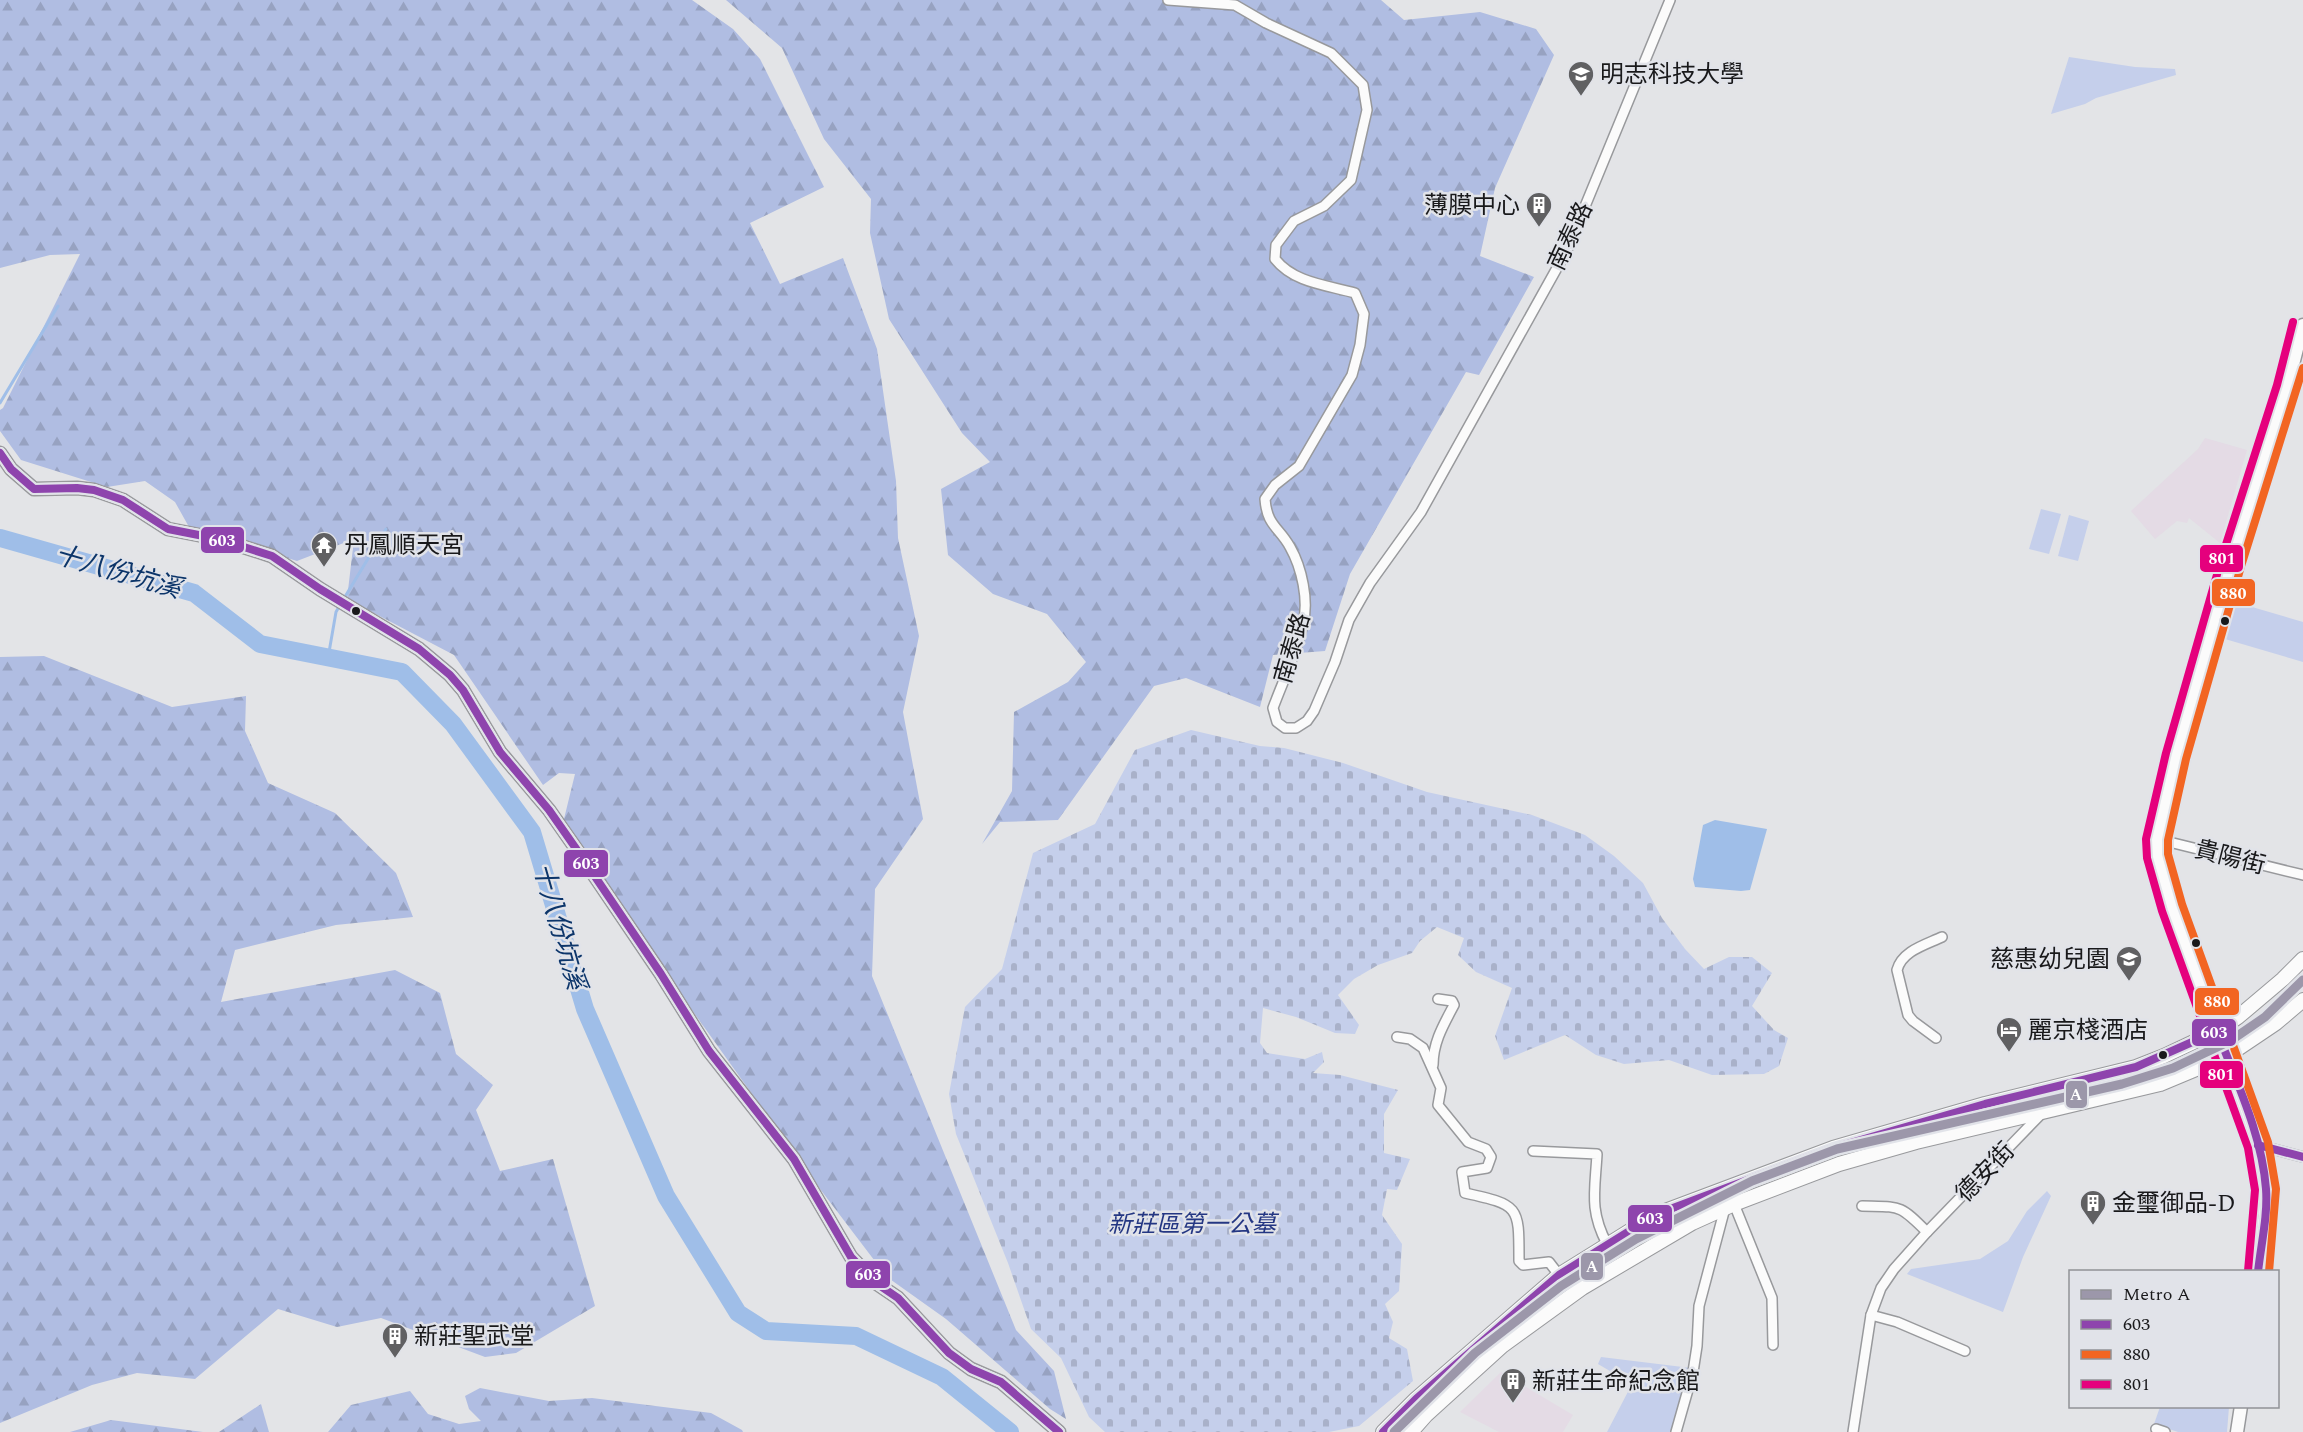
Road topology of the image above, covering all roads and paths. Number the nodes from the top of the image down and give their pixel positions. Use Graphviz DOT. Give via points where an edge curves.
graph roads {
  1 [pos="1168,0"];
  2 [pos="1670,0"];
  3 [pos="2303,325"];
  4 [pos="0,453"];
  5 [pos="2157,839"];
  6 [pos="2303,875"];
  7 [pos="1942,938"];
  8 [pos="2303,959"];
  9 [pos="1438,999"];
  10 [pos="2303,1000"];
  11 [pos="2217,1031"];
  12 [pos="1397,1037"];
  13 [pos="1936,1038"];
  14 [pos="2227,1056"];
  15 [pos="1433,1070"];
  16 [pos="2061,1085"];
  17 [pos="2043,1112"];
  18 [pos="2258,1145"];
  19 [pos="1533,1151"];
  20 [pos="2303,1157"];
  21 [pos="1729,1206"];
  22 [pos="1862,1206"];
  23 [pos="1927,1232"];
  24 [pos="1607,1244"];
  25 [pos="2258,1270"];
  26 [pos="1559,1275"];
  27 [pos="1871,1315"];
  28 [pos="1773,1346"];
  29 [pos="1965,1350"];
  30 [pos="2241,1408"];
  31 [pos="1059,1432"];
  32 [pos="1383,1432"];
  33 [pos="1411,1432"];
  34 [pos="1676,1432"];
  35 [pos="1853,1432"];
  36 [pos="2237,1432"];
  1 -- 2 [label="street, 南泰路" via="1235,5 1331,53 1363,85 1367,110 1351,180 1324,206 1294,221 1276,245 1275,259 1284,270 1301,279 1355,292 1364,314 1352,375 1299,466 1275,484 1265,499 1266,513 1290,547 1305,602 1304,624 1273,708 1277,722 1285,728 1296,728 1314,711 1349,620 1370,583 1421,512 1567,250"];
  3 -- 5 [label="street" via="2176,756"];
  4 -- 31 [label="street" via="34,489 94,490 123,500 168,529 235,543 272,556 419,650 450,675 500,752 577,850 708,1051 794,1159 851,1257 876,1283 898,1298 949,1353 1001,1383"];
  5 -- 6 [label="street, 貴陽街"];
  5 -- 11 [label="street" via="2157,856 2172,907"];
  7 -- 13 [label="street" via="1908,953 1897,970 1908,1015"];
  8 -- 11 [label="main road" via="2259,1000"];
  9 -- 15 [label="street" via="1452,1001 1454,1005 1433,1051"];
  10 -- 14 [label="main road"];
  11 -- 14 [label="street"];
  11 -- 16 [label="main road" via="2136,1067"];
  12 -- 15 [label="street" via="1410,1039 1423,1048"];
  14 -- 17 [label="main road" via="2160,1084"];
  14 -- 18 [label="street"];
  15 -- 26 [label="street" via="1442,1088 1438,1105 1468,1142 1486,1149 1491,1157 1487,1168 1462,1172 1465,1193 1496,1200 1513,1209 1519,1221 1519,1261 1523,1266 1549,1262"];
  16 -- 17 [label="street, 德安街"];
  16 -- 24 [label="main road" via="1833,1148 1657,1214"];
  17 -- 21 [label="main road" via="1839,1164"];
  17 -- 23 [label="street, 德安街"];
  18 -- 20 [label="street"];
  18 -- 25 [label="street" via="2266,1189"];
  19 -- 24 [label="street" via="1597,1154 1594,1208"];
  21 -- 28 [label="street" via="1772,1298"];
  21 -- 33 [label="main road" via="1652,1245 1582,1288 1503,1346"];
  21 -- 34 [label="street" via="1699,1306 1693,1372"];
  22 -- 23 [label="street" via="1904,1209"];
  23 -- 27 [label="street, 德安街" via="1881,1288"];
  24 -- 26 [label="main road"];
  26 -- 32 [label="main road"];
  27 -- 29 [label="street"];
  27 -- 35 [label="street, 德安街"];
  30 -- 36 [label="street"];
}
